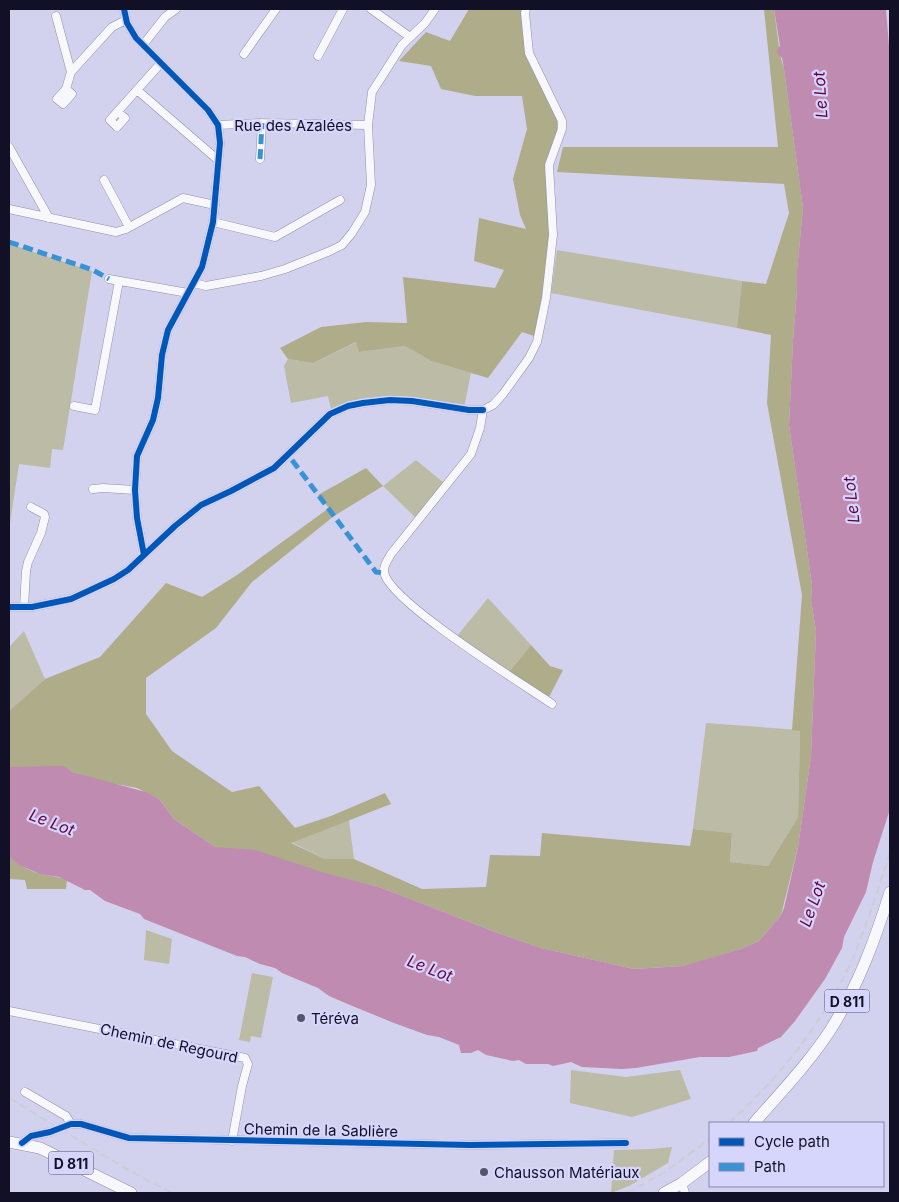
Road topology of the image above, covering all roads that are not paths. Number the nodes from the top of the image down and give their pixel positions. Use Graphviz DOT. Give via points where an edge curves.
graph roads {
  1 [pos="124,9"];
  2 [pos="176,9"];
  3 [pos="276,9"];
  4 [pos="343,9"];
  5 [pos="370,9"];
  6 [pos="435,9"];
  7 [pos="526,9"];
  8 [pos="56,16"];
  9 [pos="126,20"];
  10 [pos="410,37"];
  11 [pos="143,45"];
  12 [pos="244,54"];
  13 [pos="318,56"];
  14 [pos="161,63"];
  15 [pos="70,72"];
  16 [pos="66,89"];
  17 [pos="137,90"];
  18 [pos="118,112"];
  19 [pos="262,123"];
  20 [pos="218,125"];
  21 [pos="368,125"];
  22 [pos="9,147"];
  23 [pos="260,159"];
  24 [pos="218,160"];
  25 [pos="104,180"];
  26 [pos="340,200"];
  27 [pos="215,205"];
  28 [pos="9,209"];
  29 [pos="49,218"];
  30 [pos="213,222"];
  31 [pos="129,227"];
  32 [pos="109,279"];
  33 [pos="119,281"];
  34 [pos="194,283"];
  35 [pos="188,293"];
  36 [pos="74,406"];
  37 [pos="483,410"];
  38 [pos="93,490"];
  39 [pos="135,490"];
  40 [pos="31,507"];
  41 [pos="144,555"];
  42 [pos="9,607"];
  43 [pos="24,607"];
  44 [pos="552,704"];
  45 [pos="890,892"];
  46 [pos="9,1011"];
  47 [pos="25,1092"];
  48 [pos="755,1122"];
  49 [pos="71,1124"];
  50 [pos="50,1132"];
  51 [pos="232,1141"];
  52 [pos="9,1142"];
  53 [pos="22,1143"];
  54 [pos="626,1144"];
  55 [pos="40,1148"];
  56 [pos="709,1163"];
  57 [pos="683,1188"];
  58 [pos="131,1193"];
  59 [pos="664,1193"];
  1 -- 9 [label="street"];
  2 -- 11 [label="street" via="165,17"];
  3 -- 12 [label="street"];
  4 -- 13 [label="street"];
  5 -- 10 [label="street"];
  6 -- 10 [label="street"];
  7 -- 37 [label="street" via="529,53 562,120 549,166 553,235 538,342 503,394"];
  8 -- 15 [label="street"];
  9 -- 11 [label="street"];
  9 -- 15 [label="street" via="112,27"];
  10 -- 21 [label="street" via="372,92"];
  11 -- 14 [label="street"];
  14 -- 17 [label="street"];
  14 -- 20 [label="street" via="208,110"];
  15 -- 16 [label="street"];
  17 -- 18 [label="street"];
  17 -- 24 [label="street"];
  19 -- 20 [label="street, Rue des Azalées"];
  19 -- 21 [label="street, Rue des Azalées"];
  19 -- 23 [label="street"];
  20 -- 24 [label="street"];
  21 -- 34 [label="street" via="369,198 365,212 342,245 261,276 206,286"];
  22 -- 29 [label="street"];
  24 -- 27 [label="street"];
  25 -- 31 [label="street"];
  26 -- 30 [label="street" via="275,236"];
  27 -- 30 [label="street"];
  27 -- 31 [label="street" via="183,198"];
  28 -- 29 [label="street"];
  29 -- 31 [label="street" via="116,232"];
  30 -- 34 [label="street" via="202,267"];
  32 -- 33 [label="street"];
  33 -- 35 [label="street"];
  33 -- 36 [label="street" via="95,410"];
  34 -- 35 [label="street"];
  35 -- 39 [label="street" via="168,330 153,420 137,456"];
  37 -- 41 [label="street" via="390,400 348,406 330,414 274,468 201,505"];
  37 -- 44 [label="street" via="471,454 391,554 384,573 410,605 435,625"];
  38 -- 39 [label="street"];
  39 -- 41 [label="street"];
  40 -- 43 [label="street" via="45,517 28,562"];
  41 -- 43 [label="street" via="128,570 86,593 71,599"];
  42 -- 43 [label="street"];
  45 -- 48 [label="main road, D 811" via="860,976 832,1027"];
  46 -- 51 [label="street, Chemin de Regourd" via="245,1058 248,1064"];
  47 -- 49 [label="street" via="66,1116"];
  49 -- 50 [label="street"];
  49 -- 51 [label="street, Chemin de la Sablière" via="129,1138"];
  50 -- 53 [label="street" via="31,1136"];
  50 -- 55 [label="street"];
  51 -- 54 [label="street, Chemin de la Sablière"];
  52 -- 53 [label="main road, D 811"];
  53 -- 55 [label="main road, D 811"];
  55 -- 58 [label="main road, D 811"];
  56 -- 57 [label="main road"];
  57 -- 59 [label="main road"];
}
